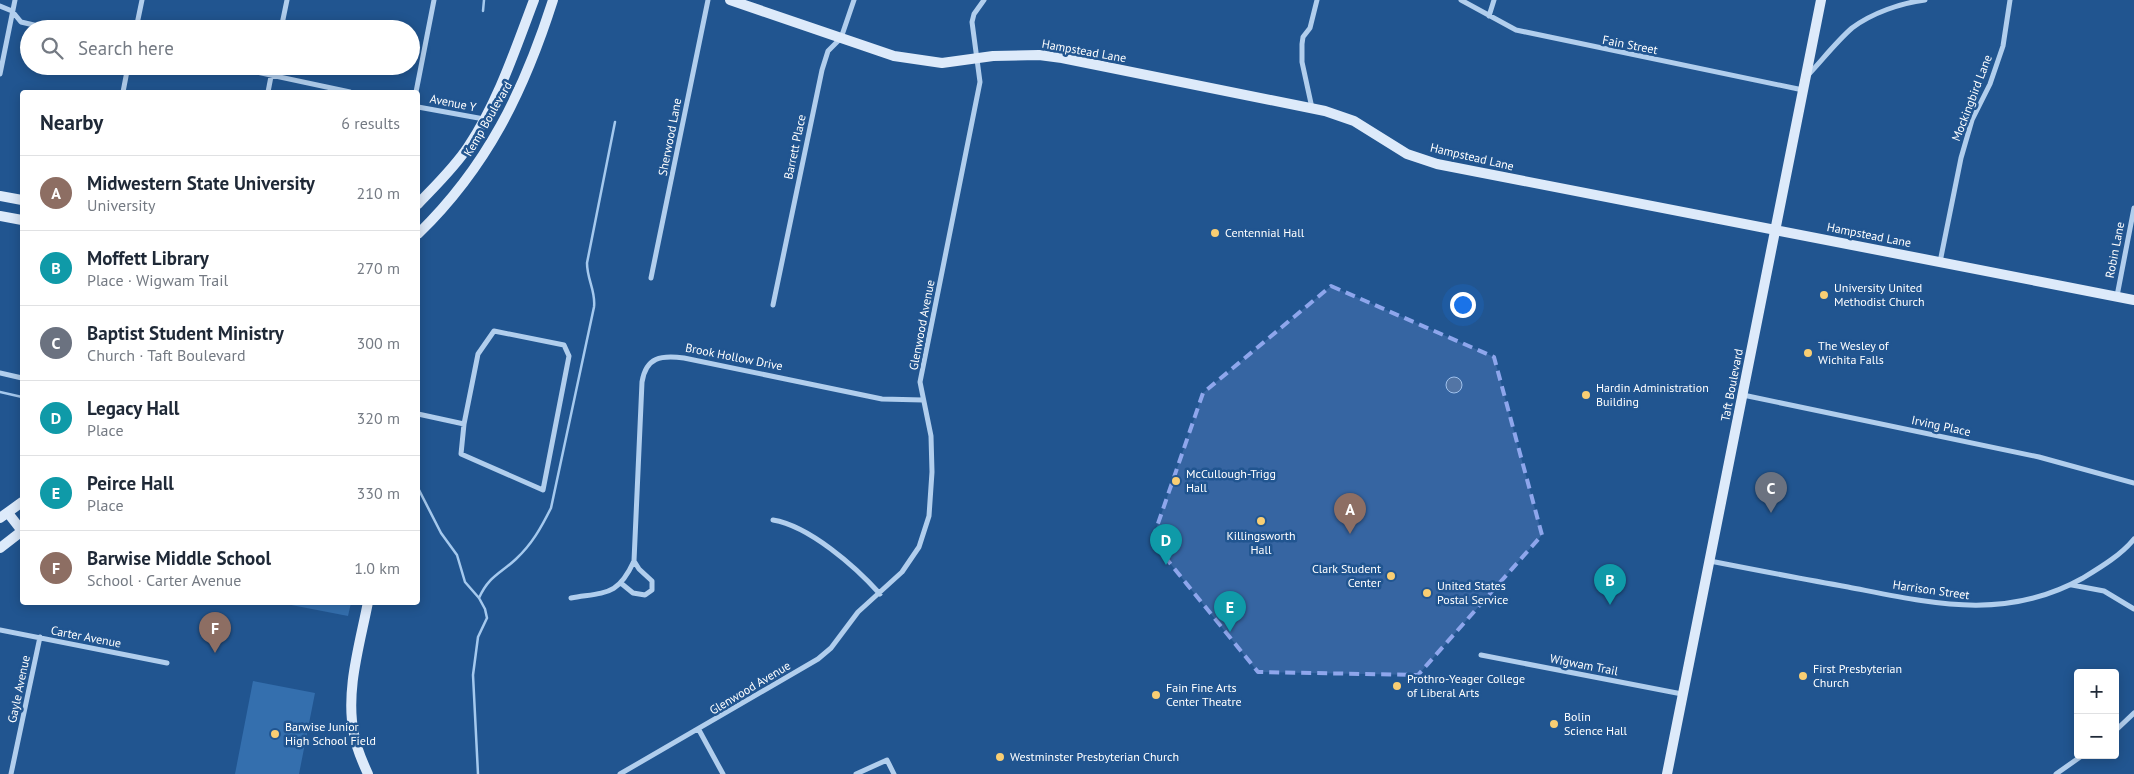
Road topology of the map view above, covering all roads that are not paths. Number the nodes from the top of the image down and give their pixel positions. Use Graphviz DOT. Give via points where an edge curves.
graph roads {
  1 [pos="14,0"];
  2 [pos="142,0"];
  3 [pos="287,0"];
  4 [pos="434,0"];
  5 [pos="534,0"];
  6 [pos="553,0"];
  7 [pos="708,0"];
  8 [pos="730,0"];
  9 [pos="854,0"];
  10 [pos="984,0"];
  11 [pos="1317,0"];
  12 [pos="1461,0"];
  13 [pos="1494,0"];
  14 [pos="1821,0"];
  15 [pos="1925,0"];
  16 [pos="2010,0"];
  17 [pos="0,6"];
  18 [pos="12,11"];
  19 [pos="1489,16"];
  20 [pos="138,20"];
  21 [pos="283,20"];
  22 [pos="20,21"];
  23 [pos="840,38"];
  24 [pos="976,59"];
  25 [pos="420,72"];
  26 [pos="0,74"];
  27 [pos="126,75"];
  28 [pos="267,75"];
  29 [pos="419,75"];
  30 [pos="271,76"];
  31 [pos="1806,76"];
  32 [pos="123,90"];
  33 [pos="268,90"];
  34 [pos="340,90"];
  35 [pos="416,90"];
  36 [pos="1803,90"];
  37 [pos="420,106"];
  38 [pos="1313,109"];
  39 [pos="484,119"];
  40 [pos="502,126"];
  41 [pos="0,196"];
  42 [pos="20,200"];
  43 [pos="420,202"];
  44 [pos="2134,208"];
  45 [pos="0,216"];
  46 [pos="20,220"];
  47 [pos="1776,230"];
  48 [pos="420,232"];
  49 [pos="1940,262"];
  50 [pos="651,278"];
  51 [pos="2116,296"];
  52 [pos="2134,300"];
  53 [pos="772,305"];
  54 [pos="0,374"];
  55 [pos="20,378"];
  56 [pos="1743,395"];
  57 [pos="923,400"];
  58 [pos="420,414"];
  59 [pos="464,424"];
  60 [pos="2134,483"];
  61 [pos="20,503"];
  62 [pos="4,515"];
  63 [pos="772,520"];
  64 [pos="20,529"];
  65 [pos="20,533"];
  66 [pos="2134,539"];
  67 [pos="0,548"];
  68 [pos="634,561"];
  69 [pos="1710,561"];
  70 [pos="622,584"];
  71 [pos="2071,585"];
  72 [pos="880,594"];
  73 [pos="571,598"];
  74 [pos="367,605"];
  75 [pos="2134,609"];
  76 [pos="0,630"];
  77 [pos="40,637"];
  78 [pos="1482,655"];
  79 [pos="167,663"];
  80 [pos="1682,694"];
  81 [pos="2134,713"];
  82 [pos="2119,727"];
  83 [pos="699,730"];
  84 [pos="2078,759"];
  85 [pos="11,774"];
  86 [pos="368,774"];
  87 [pos="620,774"];
  88 [pos="723,774"];
  89 [pos="856,774"];
  90 [pos="894,774"];
  91 [pos="1667,774"];
  92 [pos="2056,774"];
  1 -- 18 [label="street"];
  2 -- 20 [label="street"];
  3 -- 21 [label="street"];
  4 -- 25 [label="street"];
  5 -- 39 [label="street, Kemp Boulevard" via="498,93"];
  6 -- 40 [label="street, Kemp Boulevard" via="529,70"];
  7 -- 50 [label="street, Sherwood Lane"];
  8 -- 23 [label="street, Hampstead Lane"];
  9 -- 23 [label="street, Barrett Place"];
  10 -- 24 [label="street, Glenwood Avenue" via="972,22"];
  11 -- 38 [label="street" via="1302,44 1302,62"];
  12 -- 19 [label="street, Fain Street"];
  13 -- 19 [label="street"];
  14 -- 31 [label="street, Taft Boulevard"];
  15 -- 31 [label="street" via="1902,4 1852,28"];
  16 -- 49 [label="street, Mockingbird Lane" via="2003,46 1960,158"];
  17 -- 18 [label="street"];
  18 -- 22 [label="street"];
  18 -- 26 [label="street"];
  19 -- 36 [label="street, Fain Street" via="1516,30"];
  23 -- 24 [label="street, Hampstead Lane" via="894,56 942,63"];
  23 -- 53 [label="street, Barrett Place" via="828,51 822,70"];
  24 -- 38 [label="street, Hampstead Lane" via="1049,56"];
  24 -- 57 [label="street, Glenwood Avenue" via="980,82 920,382"];
  27 -- 32 [label="street"];
  28 -- 30 [label="street"];
  29 -- 35 [label="street"];
  30 -- 33 [label="street"];
  30 -- 34 [label="street"];
  31 -- 36 [label="street, Taft Boulevard"];
  36 -- 47 [label="street, Taft Boulevard"];
  37 -- 39 [label="street, Avenue Y"];
  38 -- 47 [label="street, Hampstead Lane" via="1354,122 1407,154 1437,164"];
  39 -- 40 [label="street"];
  39 -- 43 [label="street, Kemp Boulevard" via="468,148"];
  40 -- 48 [label="street, Kemp Boulevard" via="469,177"];
  41 -- 42 [label="street"];
  44 -- 51 [label="street, Robin Lane"];
  45 -- 46 [label="street"];
  47 -- 49 [label="street, Hampstead Lane"];
  47 -- 56 [label="street, Taft Boulevard"];
  49 -- 51 [label="street, Hampstead Lane"];
  51 -- 52 [label="street, Hampstead Lane"];
  54 -- 55 [label="street"];
  56 -- 60 [label="street, Irving Place" via="2039,457"];
  56 -- 69 [label="street, Taft Boulevard"];
  57 -- 68 [label="street, Brook Hollow Drive" via="882,399 684,358 652,361 645,368 642,382"];
  57 -- 72 [label="street, Glenwood Avenue" via="931,436 929,516 919,547 902,572"];
  58 -- 59 [label="street"];
  59 -- 59 [label="street" via="478,354 494,331 564,345 569,356 543,490 461,454"];
  61 -- 62 [label="street"];
  62 -- 64 [label="street"];
  63 -- 72 [label="street" via="789,522 844,558"];
  65 -- 67 [label="street"];
  66 -- 71 [label="street, Harrison Street" via="2100,568"];
  68 -- 70 [label="street, Brook Hollow Drive"];
  68 -- 70 [label="street" via="652,581 652,590 645,595 633,593"];
  69 -- 71 [label="street, Harrison Street" via="1954,605 1984,607 2034,600"];
  69 -- 80 [label="street, Taft Boulevard"];
  70 -- 73 [label="street" via="610,591"];
  71 -- 75 [label="street" via="2104,591"];
  72 -- 83 [label="street, Glenwood Avenue" via="858,612 831,648 818,659"];
  74 -- 86 [label="street" via="351,703 353,733"];
  76 -- 77 [label="street, Carter Avenue"];
  77 -- 79 [label="street, Carter Avenue"];
  77 -- 85 [label="street, Gayle Avenue"];
  78 -- 80 [label="street, Wigwam Trail"];
  80 -- 91 [label="street, Taft Boulevard"];
  81 -- 82 [label="street"];
  83 -- 87 [label="street, Glenwood Avenue"];
  83 -- 88 [label="street"];
  84 -- 92 [label="street"];
  89 -- 90 [label="street" via="887,760"];
}
